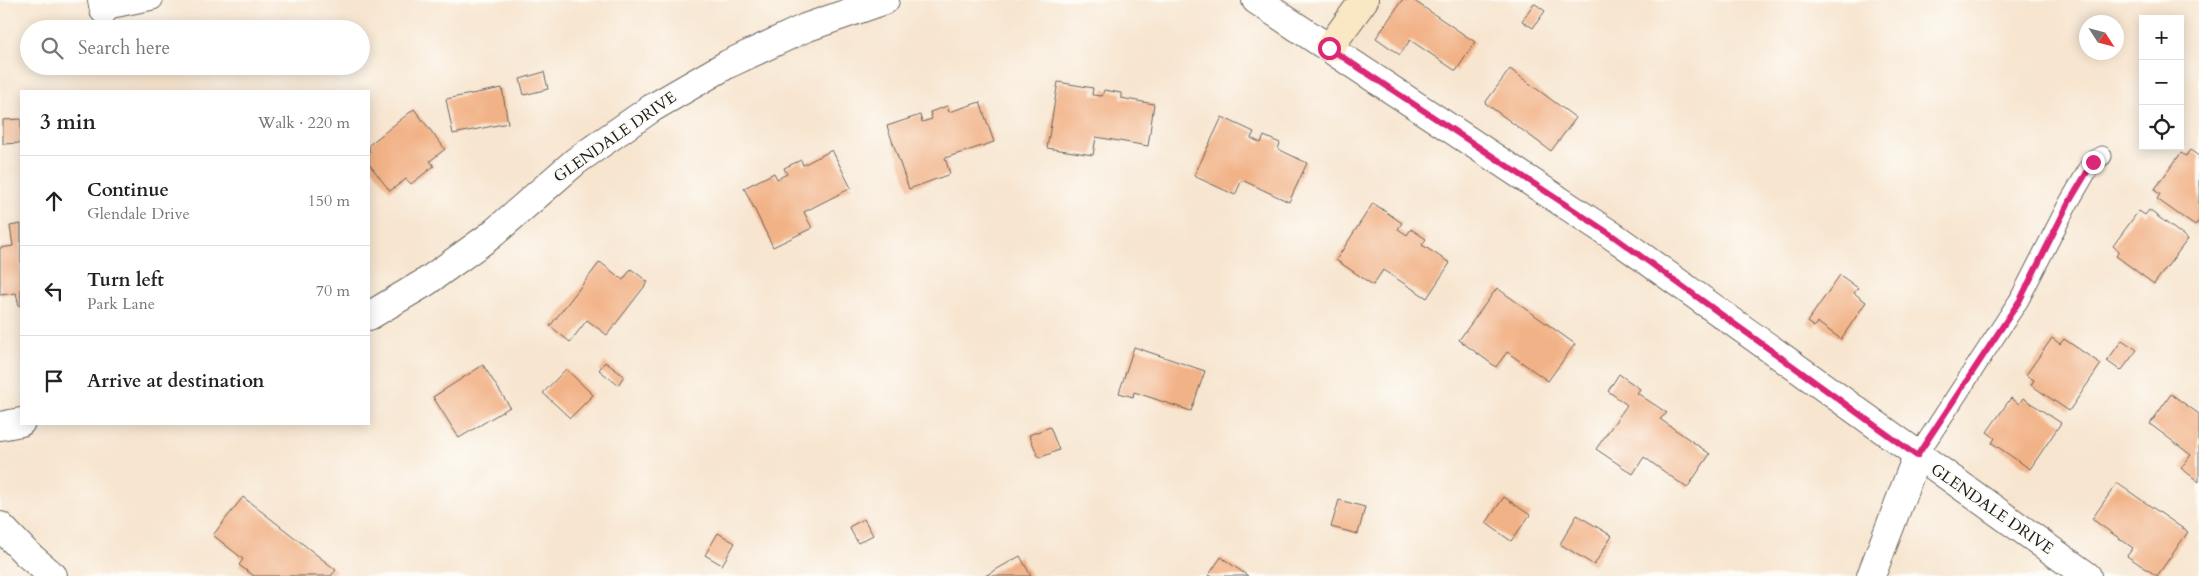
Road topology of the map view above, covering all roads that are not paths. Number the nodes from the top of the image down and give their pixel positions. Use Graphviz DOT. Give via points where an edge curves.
graph roads {
  1 [pos="153,0"];
  2 [pos="885,0"];
  3 [pos="1256,0"];
  4 [pos="1364,0"];
  5 [pos="103,5"];
  6 [pos="1329,48"];
  7 [pos="2102,156"];
  8 [pos="370,315"];
  9 [pos="20,422"];
  10 [pos="0,426"];
  11 [pos="1917,456"];
  12 [pos="0,526"];
  13 [pos="53,576"];
  14 [pos="1871,576"];
  15 [pos="2087,576"];
  1 -- 5 [label="lane"];
  2 -- 8 [label="street, GLENDALE DRIVE" via="805,28 736,60 652,108 576,161 490,236 426,282"];
  3 -- 6 [label="street, GLENDALE DRIVE"];
  4 -- 6 [label="street"];
  6 -- 11 [label="street, GLENDALE DRIVE" via="1613,236"];
  7 -- 11 [label="lane" via="2093,162 2068,204 2020,300"];
  9 -- 10 [label="street"];
  11 -- 14 [label="street"];
  11 -- 15 [label="street, GLENDALE DRIVE"];
  12 -- 13 [label="street"];
}
